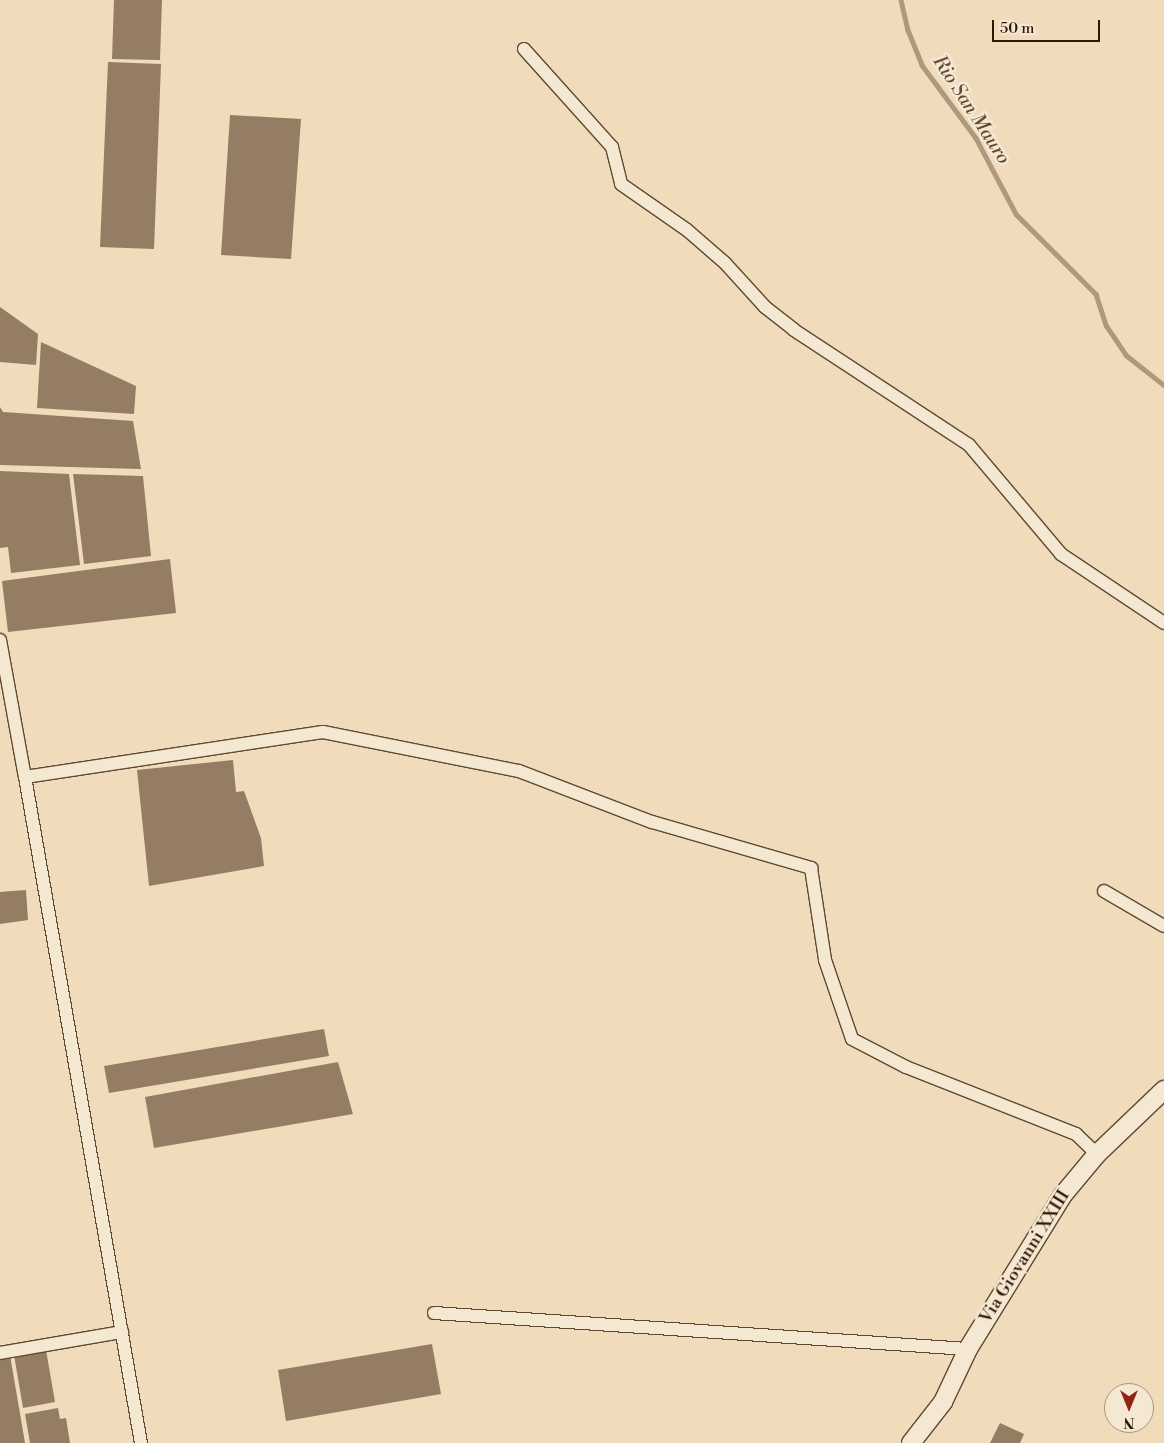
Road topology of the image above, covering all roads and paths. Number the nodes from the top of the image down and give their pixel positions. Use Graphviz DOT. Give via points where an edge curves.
graph roads {
  1 [pos="524,49"];
  2 [pos="1164,622"];
  3 [pos="0,640"];
  4 [pos="25,777"];
  5 [pos="1104,891"];
  6 [pos="1164,926"];
  7 [pos="1164,1090"];
  8 [pos="1098,1154"];
  9 [pos="434,1313"];
  10 [pos="122,1332"];
  11 [pos="968,1349"];
  12 [pos="0,1353"];
  13 [pos="141,1443"];
  14 [pos="912,1443"];
  1 -- 2 [label="street" via="612,147 620,184 687,230 725,263 764,307 794,330 969,445 1061,554"];
  3 -- 4 [label="street"];
  4 -- 8 [label="street" via="323,732 519,770 652,822 811,868 824,960 852,1039 906,1066 1076,1134"];
  4 -- 10 [label="street"];
  5 -- 6 [label="street"];
  7 -- 8 [label="main road, Via Giovanni XXIII"];
  8 -- 11 [label="main road, Via Giovanni XXIII" via="1047,1218"];
  9 -- 11 [label="street"];
  10 -- 12 [label="street"];
  10 -- 13 [label="street"];
  11 -- 14 [label="main road, Via Giovanni XXIII" via="942,1402"];
}
